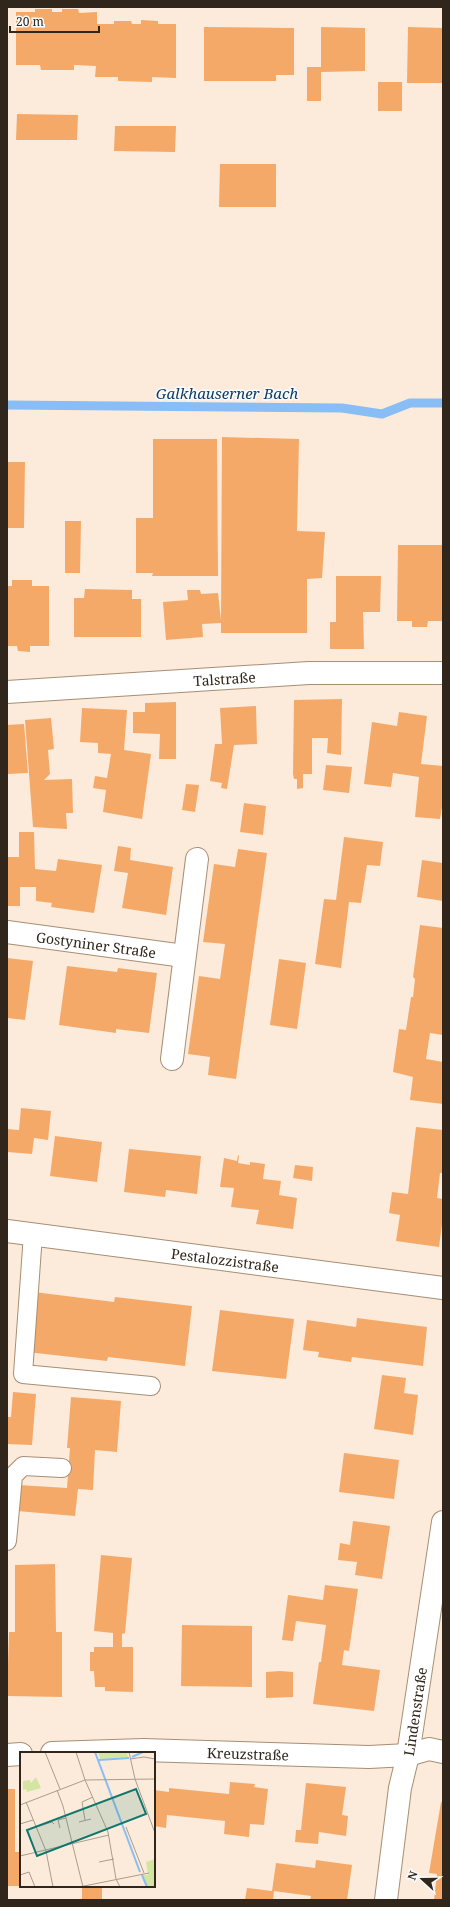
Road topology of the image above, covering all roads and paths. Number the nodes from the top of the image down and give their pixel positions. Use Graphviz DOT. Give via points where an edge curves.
graph roads {
  1 [pos="443,673"];
  2 [pos="7,692"];
  3 [pos="197,858"];
  4 [pos="7,932"];
  5 [pos="184,956"];
  6 [pos="172,1059"];
  7 [pos="7,1231"];
  8 [pos="33,1234"];
  9 [pos="443,1288"];
  10 [pos="151,1386"];
  11 [pos="62,1468"];
  12 [pos="443,1522"];
  13 [pos="7,1541"];
  14 [pos="82,1752"];
  15 [pos="443,1752"];
  16 [pos="20,1754"];
  17 [pos="7,1755"];
  18 [pos="408,1755"];
  19 [pos="386,1900"];
  1 -- 2 [label="street, Talstraße" via="309,673"];
  3 -- 5 [label="street"];
  4 -- 5 [label="street, Gostyniner Straße"];
  5 -- 6 [label="street"];
  7 -- 8 [label="street, Pestalozzistraße"];
  8 -- 9 [label="street, Pestalozzistraße"];
  8 -- 10 [label="lane" via="23,1374"];
  11 -- 13 [label="lane" via="23,1466 13,1476"];
  12 -- 18 [label="street, Lindenstraße"];
  14 -- 18 [label="street, Kreuzstraße" via="143,1750 369,1757"];
  15 -- 18 [label="street, Kreuzstraße" via="429,1749"];
  16 -- 17 [label="street"];
  18 -- 19 [label="street, Lindenstraße" via="400,1788"];
}
